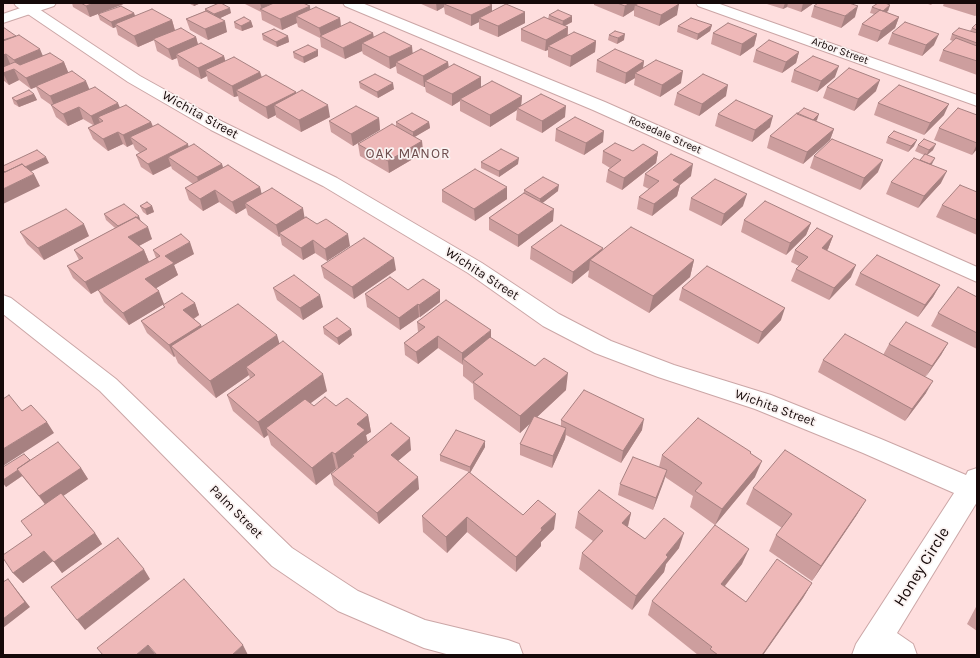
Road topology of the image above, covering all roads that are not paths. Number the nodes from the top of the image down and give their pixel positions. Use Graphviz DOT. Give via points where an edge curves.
graph roads {
  1 [pos="11,3"];
  2 [pos="350,3"];
  3 [pos="703,3"];
  4 [pos="33,5"];
  5 [pos="3,6"];
  6 [pos="3,19"];
  7 [pos="977,101"];
  8 [pos="977,274"];
  9 [pos="3,303"];
  10 [pos="974,484"];
  11 [pos="873,646"];
  12 [pos="508,655"];
  13 [pos="902,655"];
  1 -- 5 [label="street"];
  2 -- 8 [label="street, Rosedale Street" via="599,106"];
  3 -- 7 [label="street, Arbor Street"];
  4 -- 6 [label="street"];
  4 -- 10 [label="street, Wichita Street" via="134,79 217,126 330,182 475,268 551,320 604,347 666,371 763,402"];
  9 -- 12 [label="street, Palm Street" via="108,384 282,557 348,601 424,634"];
  10 -- 11 [label="street, Honey Circle"];
  11 -- 13 [label="street"];
}
